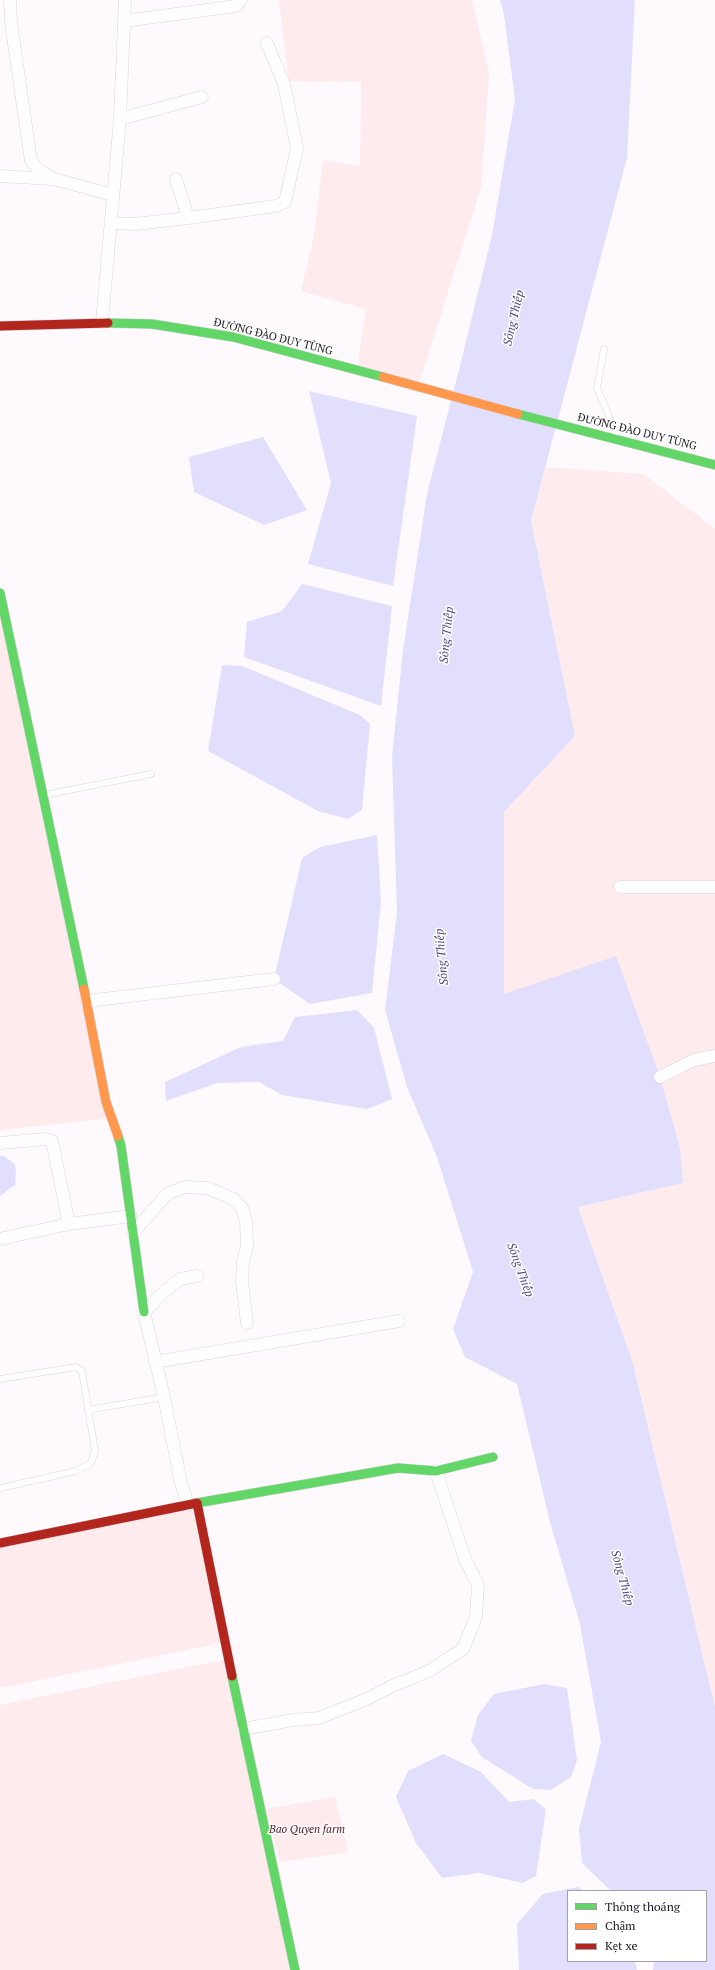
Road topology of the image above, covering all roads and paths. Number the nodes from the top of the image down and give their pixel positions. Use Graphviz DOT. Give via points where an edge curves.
graph roads {
  1 [pos="10,0"];
  2 [pos="125,0"];
  3 [pos="241,0"];
  4 [pos="5,17"];
  5 [pos="124,20"];
  6 [pos="267,43"];
  7 [pos="202,97"];
  8 [pos="120,119"];
  9 [pos="0,176"];
  10 [pos="176,178"];
  11 [pos="54,179"];
  12 [pos="113,195"];
  13 [pos="188,218"];
  14 [pos="111,223"];
  15 [pos="102,322"];
  16 [pos="0,326"];
  17 [pos="604,349"];
  18 [pos="620,441"];
  19 [pos="715,465"];
  20 [pos="0,593"];
  21 [pos="151,774"];
  22 [pos="42,795"];
  23 [pos="620,887"];
  24 [pos="715,888"];
  25 [pos="274,978"];
  26 [pos="86,1001"];
  27 [pos="715,1056"];
  28 [pos="660,1077"];
  29 [pos="0,1143"];
  30 [pos="131,1216"];
  31 [pos="69,1224"];
  32 [pos="133,1233"];
  33 [pos="0,1239"];
  34 [pos="198,1276"];
  35 [pos="144,1312"];
  36 [pos="399,1321"];
  37 [pos="247,1323"];
  38 [pos="155,1362"];
  39 [pos="0,1379"];
  40 [pos="164,1397"];
  41 [pos="88,1410"];
  42 [pos="493,1457"];
  43 [pos="436,1471"];
  44 [pos="0,1488"];
  45 [pos="192,1504"];
  46 [pos="0,1544"];
  47 [pos="242,1729"];
  48 [pos="295,1970"];
  1 -- 4 [label="street"];
  2 -- 5 [label="street"];
  3 -- 5 [label="street" via="236,6"];
  4 -- 11 [label="street" via="31,161 40,171"];
  5 -- 8 [label="street"];
  6 -- 13 [label="street" via="284,84 297,148 285,202 276,206"];
  7 -- 8 [label="street"];
  8 -- 12 [label="street"];
  9 -- 11 [label="street"];
  10 -- 13 [label="street"];
  11 -- 12 [label="street"];
  12 -- 14 [label="street"];
  13 -- 14 [label="street" via="135,224"];
  14 -- 15 [label="street"];
  15 -- 16 [label="street, ĐƯỜNG ĐÀO DUY TÙNG"];
  15 -- 18 [label="street, ĐƯỜNG ĐÀO DUY TÙNG" via="152,324 233,337"];
  17 -- 18 [label="lane" via="597,388"];
  18 -- 19 [label="street, ĐƯỜNG ĐÀO DUY TÙNG"];
  20 -- 22 [label="street"];
  21 -- 22 [label="lane"];
  22 -- 26 [label="street"];
  23 -- 24 [label="street"];
  25 -- 26 [label="street"];
  26 -- 30 [label="street" via="106,1102 121,1146"];
  27 -- 28 [label="street" via="694,1060"];
  29 -- 31 [label="street" via="46,1139 52,1141"];
  30 -- 31 [label="street"];
  30 -- 32 [label="street"];
  31 -- 33 [label="street"];
  32 -- 35 [label="street"];
  32 -- 37 [label="street" via="167,1194 185,1187 208,1188 233,1199 242,1208 246,1221 247,1246 242,1282"];
  34 -- 35 [label="street" via="180,1279"];
  35 -- 38 [label="street"];
  36 -- 38 [label="street"];
  38 -- 40 [label="street"];
  39 -- 41 [label="lane" via="76,1367 82,1371"];
  40 -- 41 [label="lane"];
  40 -- 45 [label="street" via="181,1483"];
  41 -- 44 [label="lane" via="95,1451 91,1463 76,1471"];
  42 -- 43 [label="street"];
  43 -- 45 [label="street" via="398,1468"];
  43 -- 47 [label="street" via="465,1559 478,1585 476,1617 463,1648 429,1671 318,1718"];
  45 -- 46 [label="street"];
  45 -- 47 [label="street"];
  47 -- 48 [label="street"];
}
